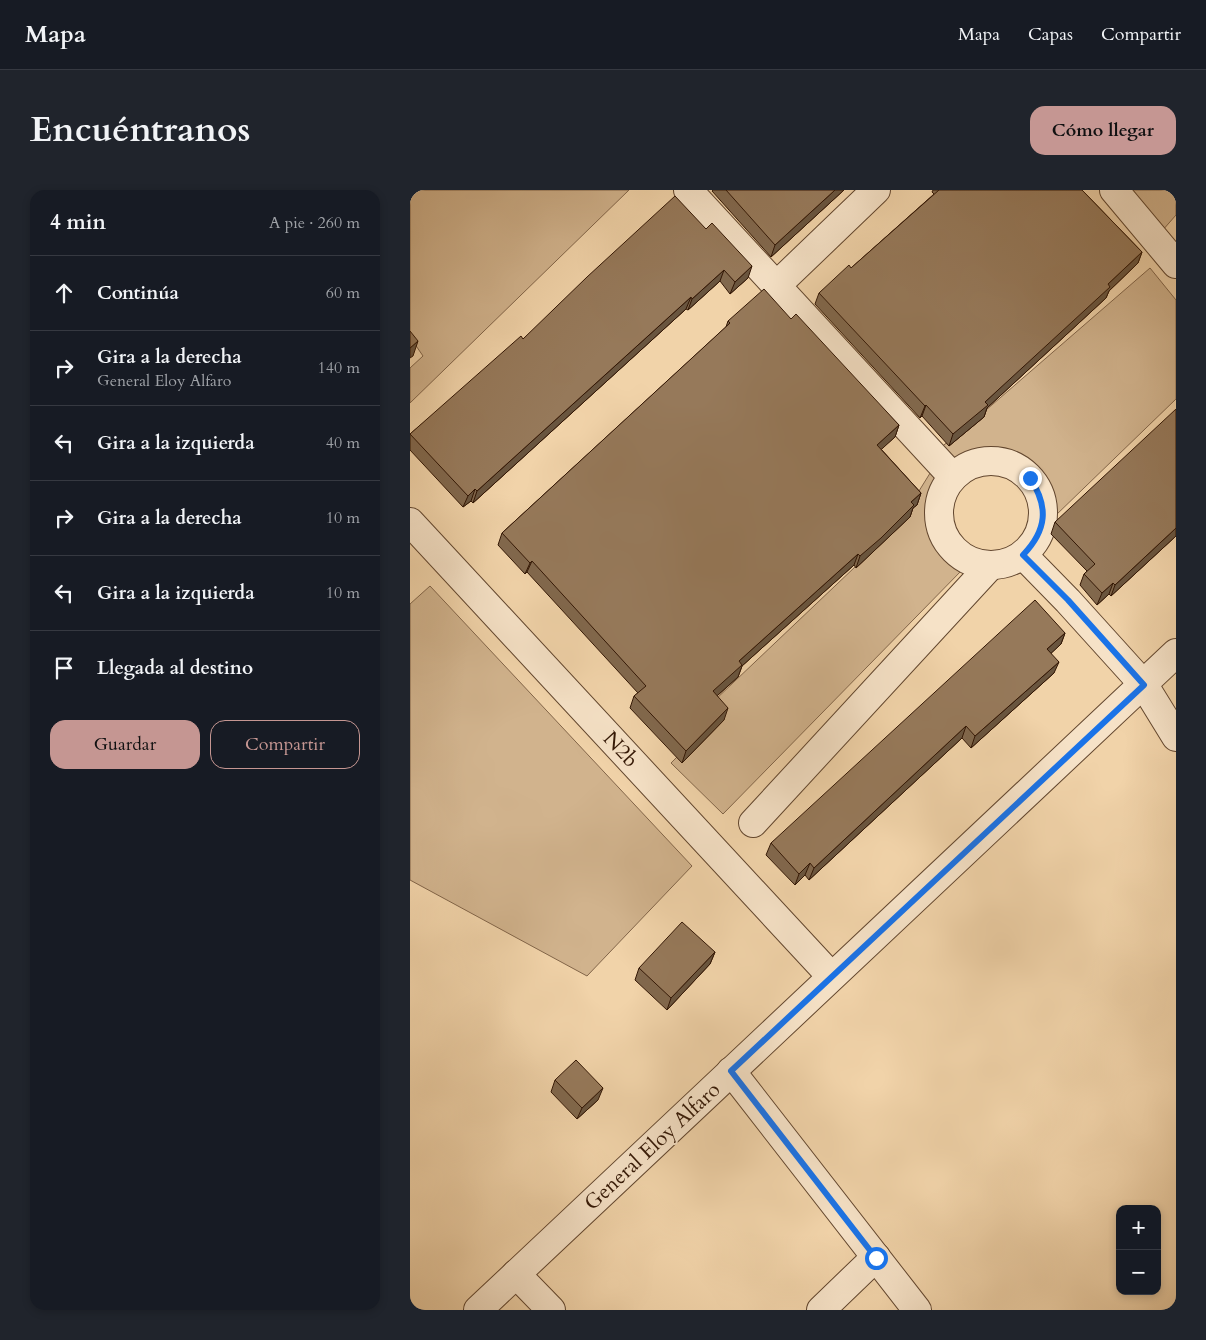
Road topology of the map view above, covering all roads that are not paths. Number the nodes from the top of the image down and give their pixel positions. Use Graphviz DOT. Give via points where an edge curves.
graph roads {
  1 [pos="688,190"];
  2 [pos="876,190"];
  3 [pos="1114,190"];
  4 [pos="1176,264"];
  5 [pos="777,285"];
  6 [pos="953,477"];
  7 [pos="410,522"];
  8 [pos="1023,555"];
  9 [pos="990,566"];
  10 [pos="1176,654"];
  11 [pos="1144,685"];
  12 [pos="1176,737"];
  13 [pos="753,823"];
  14 [pos="831,976"];
  15 [pos="731,1071"];
  16 [pos="876,1258"];
  17 [pos="516,1274"];
  18 [pos="478,1310"];
  19 [pos="551,1310"];
  20 [pos="821,1310"];
  21 [pos="917,1310"];
  1 -- 5 [label="street"];
  2 -- 5 [label="street"];
  3 -- 4 [label="street"];
  5 -- 6 [label="street"];
  6 -- 8 [label="street" via="967,466 983,461 1000,461 1030,478 1040,493 1044,510 1042,527 1035,543"];
  6 -- 9 [label="street" via="943,491 938,508 940,525 958,554"];
  7 -- 14 [label="street, N2b"];
  8 -- 9 [label="street" via="1008,563"];
  8 -- 11 [label="street"];
  9 -- 13 [label="street"];
  10 -- 11 [label="street, General Eloy Alfaro"];
  11 -- 12 [label="street"];
  11 -- 14 [label="street, General Eloy Alfaro"];
  14 -- 15 [label="street, General Eloy Alfaro"];
  15 -- 16 [label="street"];
  15 -- 17 [label="street, General Eloy Alfaro"];
  16 -- 20 [label="street"];
  16 -- 21 [label="street"];
  17 -- 18 [label="street, General Eloy Alfaro"];
  17 -- 19 [label="street"];
}
